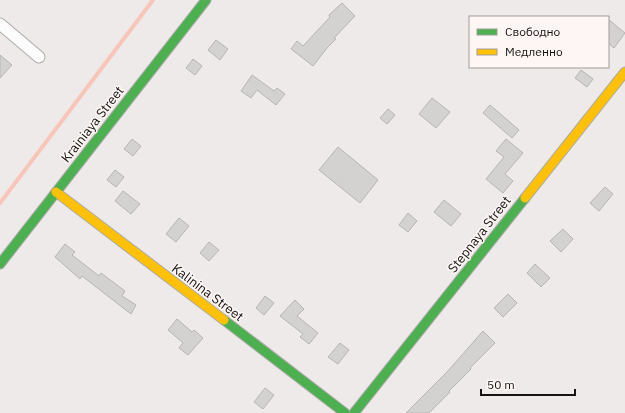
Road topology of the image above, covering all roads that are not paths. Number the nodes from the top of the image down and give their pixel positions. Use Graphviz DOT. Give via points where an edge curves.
graph roads {
  1 [pos="206,0"];
  2 [pos="0,24"];
  3 [pos="39,57"];
  4 [pos="625,72"];
  5 [pos="56,192"];
  6 [pos="0,264"];
  7 [pos="345,413"];
  8 [pos="354,413"];
  1 -- 5 [label="street, Krainiaya Street"];
  2 -- 3 [label="street"];
  4 -- 8 [label="street, Stepnaya Street"];
  5 -- 6 [label="street, Krainiaya Street"];
  5 -- 7 [label="street, Kalinina Street"];
}
